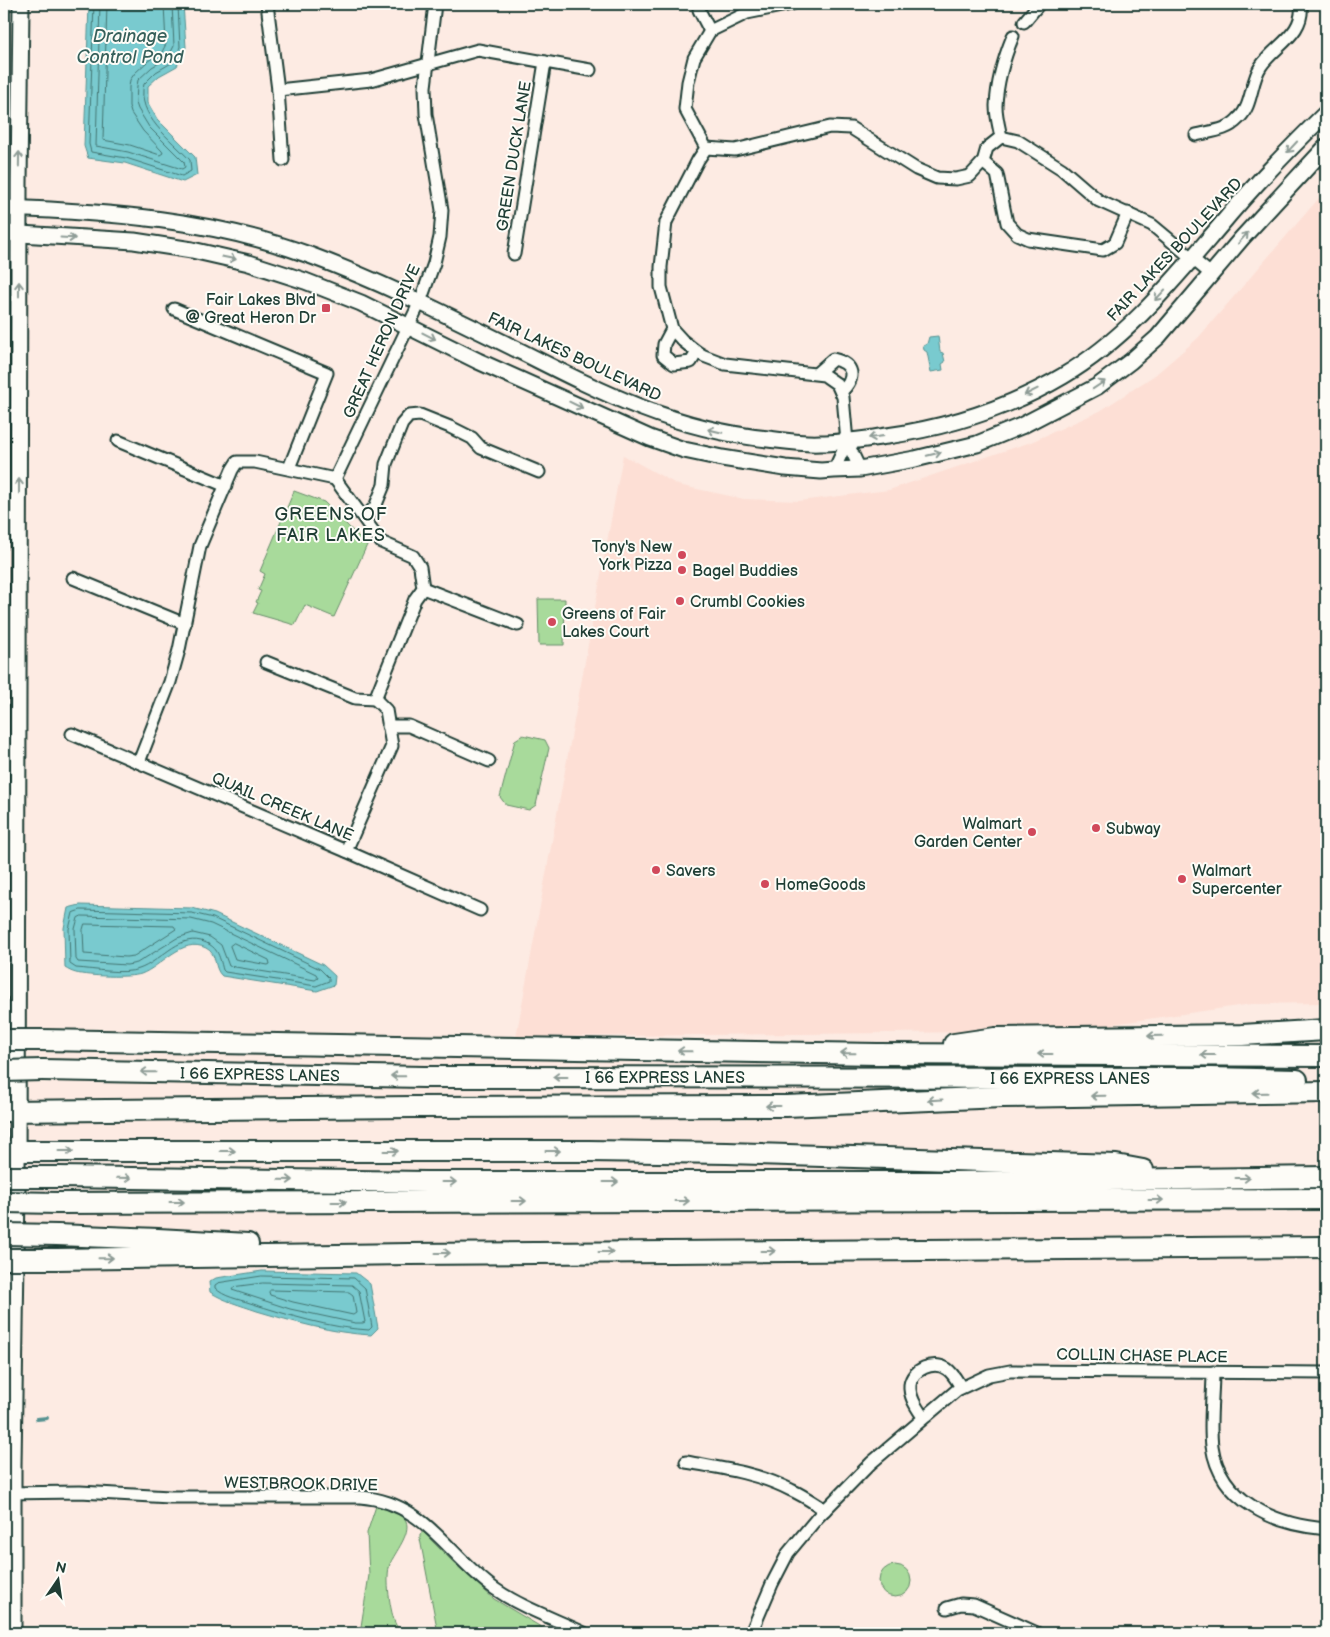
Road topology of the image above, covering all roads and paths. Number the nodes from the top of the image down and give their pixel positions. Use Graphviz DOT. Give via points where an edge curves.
graph roads {
  1 [pos="21,4"];
  2 [pos="267,4"];
  3 [pos="435,4"];
  4 [pos="700,4"];
  5 [pos="792,4"];
  6 [pos="1039,4"];
  7 [pos="1301,4"];
  8 [pos="1024,22"];
  9 [pos="710,31"];
  10 [pos="1013,36"];
  11 [pos="545,62"];
  12 [pos="428,63"];
  13 [pos="590,70"];
  14 [pos="278,90"];
  15 [pos="1326,113"];
  16 [pos="1196,135"];
  17 [pos="1001,137"];
  18 [pos="1326,147"];
  19 [pos="706,148"];
  20 [pos="283,160"];
  21 [pos="983,162"];
  22 [pos="4,208"];
  23 [pos="19,208"];
  24 [pos="1128,213"];
  25 [pos="4,233"];
  26 [pos="20,235"];
  27 [pos="514,254"];
  28 [pos="1193,259"];
  29 [pos="1212,275"];
  30 [pos="420,302"];
  31 [pos="174,309"];
  32 [pos="409,326"];
  33 [pos="672,329"];
  34 [pos="697,352"];
  35 [pos="818,373"];
  36 [pos="841,392"];
  37 [pos="118,441"];
  38 [pos="847,442"];
  39 [pos="289,468"];
  40 [pos="860,469"];
  41 [pos="834,470"];
  42 [pos="539,472"];
  43 [pos="335,479"];
  44 [pos="226,486"];
  45 [pos="365,517"];
  46 [pos="73,578"];
  47 [pos="423,588"];
  48 [pos="185,624"];
  49 [pos="518,624"];
  50 [pos="266,662"];
  51 [pos="375,699"];
  52 [pos="388,726"];
  53 [pos="72,734"];
  54 [pos="489,761"];
  55 [pos="139,762"];
  56 [pos="346,851"];
  57 [pos="480,910"];
  58 [pos="1326,1030"];
  59 [pos="4,1040"];
  60 [pos="877,1054"];
  61 [pos="1326,1056"];
  62 [pos="4,1070"];
  63 [pos="1326,1080"];
  64 [pos="1326,1092"];
  65 [pos="10,1111"];
  66 [pos="10,1151"];
  67 [pos="4,1177"];
  68 [pos="1326,1177"];
  69 [pos="1194,1178"];
  70 [pos="1326,1199"];
  71 [pos="4,1202"];
  72 [pos="4,1234"];
  73 [pos="1326,1247"];
  74 [pos="410,1254"];
  75 [pos="4,1258"];
  76 [pos="1213,1372"];
  77 [pos="1326,1374"];
  78 [pos="962,1387"];
  79 [pos="924,1417"];
  80 [pos="686,1462"];
  81 [pos="9,1493"];
  82 [pos="825,1510"];
  83 [pos="1326,1529"];
  84 [pos="946,1608"];
  85 [pos="13,1633"];
  86 [pos="584,1633"];
  87 [pos="751,1633"];
  88 [pos="1037,1633"];
  23 -- 1 [label="street, one-way"];
  2 -- 14 [label="street"];
  3 -- 12 [label="street, GREAT HERON DRIVE"];
  4 -- 9 [label="street" via="699,10"];
  5 -- 9 [label="street" via="747,13"];
  6 -- 8 [label="street"];
  7 -- 16 [label="street" via="1298,26 1260,67 1240,118 1228,128"];
  9 -- 19 [label="street" via="694,58 685,109"];
  10 -- 17 [label="street" via="999,77 996,107"];
  11 -- 12 [label="street, GREEN DUCK LANE" via="478,50"];
  11 -- 13 [label="street, GREEN DUCK LANE"];
  11 -- 27 [label="street, GREEN DUCK LANE"];
  12 -- 14 [label="street, GREEN DUCK LANE" via="371,80"];
  12 -- 30 [label="street, GREAT HERON DRIVE" via="426,114 442,210 434,263"];
  14 -- 20 [label="street"];
  15 -- 28 [label="street, FAIR LAKES BOULEVARD, one-way"];
  17 -- 21 [label="street" via="988,148"];
  17 -- 24 [label="street" via="1018,140 1062,169 1099,201"];
  29 -- 18 [label="street, one-way"];
  19 -- 21 [label="street" via="735,150 830,127 851,128 916,169 937,178 970,176"];
  19 -- 33 [label="street" via="666,222 661,287"];
  21 -- 24 [label="street" via="997,174 1007,222 1017,234 1028,239 1103,250 1116,243"];
  22 -- 23 [label="street, FAIR LAKES BOULEVARD"];
  23 -- 26 [label="street"];
  23 -- 30 [label="street, FAIR LAKES BOULEVARD" via="142,216 256,237 312,256"];
  24 -- 28 [label="street" via="1152,225"];
  25 -- 26 [label="street"];
  26 -- 32 [label="street, one-way" via="134,241 249,263 345,297"];
  65 -- 26 [label="street, one-way"];
  28 -- 29 [label="street"];
  28 -- 38 [label="street, FAIR LAKES BOULEVARD, one-way" via="1139,318 1063,376 979,415 917,432"];
  40 -- 29 [label="street, one-way" via="977,444 1076,399 1098,386 1158,337"];
  30 -- 32 [label="street, GREAT HERON DRIVE"];
  38 -- 30 [label="street, FAIR LAKES BOULEVARD, one-way" via="799,443 736,436 663,417 623,402"];
  31 -- 39 [label="street" via="327,373"];
  32 -- 41 [label="street, one-way" via="608,420 684,450 785,468"];
  32 -- 43 [label="street, GREAT HERON DRIVE"];
  33 -- 34 [label="street"];
  33 -- 34 [label="street" via="664,344 664,355 669,360 674,364 691,362"];
  34 -- 35 [label="street" via="725,364"];
  35 -- 36 [label="street" via="837,384"];
  35 -- 36 [label="street" via="833,359 843,361 850,368 852,377"];
  36 -- 38 [label="street"];
  37 -- 44 [label="street"];
  38 -- 40 [label="street"];
  38 -- 41 [label="street"];
  39 -- 43 [label="street"];
  39 -- 44 [label="street" via="237,462"];
  40 -- 41 [label="street"];
  42 -- 45 [label="street" via="481,448 472,438 450,427 420,415 409,416 402,424 386,464 384,484 375,507"];
  43 -- 45 [label="street"];
  44 -- 48 [label="street" via="200,546"];
  45 -- 47 [label="street" via="381,542 413,556 420,567"];
  46 -- 48 [label="street"];
  47 -- 49 [label="street"];
  47 -- 51 [label="street" via="415,599"];
  48 -- 55 [label="street" via="170,682"];
  50 -- 51 [label="street" via="355,698"];
  51 -- 52 [label="street" via="386,710"];
  52 -- 54 [label="street" via="409,726"];
  52 -- 56 [label="street" via="392,746"];
  53 -- 55 [label="street, QUAIL CREEK LANE"];
  55 -- 56 [label="street, QUAIL CREEK LANE"];
  56 -- 57 [label="street, QUAIL CREEK LANE"];
  58 -- 60 [label="highway, one-way" via="995,1038"];
  60 -- 59 [label="highway, one-way, bridge"];
  61 -- 60 [label="highway, one-way"];
  63 -- 62 [label="highway, I 66 EXPRESS LANES, one-way, bridge" via="434,1077"];
  64 -- 65 [label="highway, one-way" via="1002,1097 786,1106"];
  65 -- 66 [label="street"];
  66 -- 69 [label="highway, one-way" via="727,1153 1116,1165"];
  66 -- 81 [label="street" via="13,1465"];
  67 -- 69 [label="highway, one-way, bridge" via="426,1182 914,1182"];
  69 -- 68 [label="highway, one-way"];
  71 -- 70 [label="highway, one-way, bridge"];
  72 -- 74 [label="highway, bridge" via="158,1239"];
  74 -- 73 [label="highway, one-way"];
  75 -- 74 [label="highway, one-way, bridge"];
  76 -- 77 [label="street, COLLIN CHASE PLACE"];
  76 -- 78 [label="street, COLLIN CHASE PLACE" via="1010,1370"];
  76 -- 83 [label="street" via="1212,1445 1225,1482 1251,1506 1292,1524"];
  78 -- 79 [label="street, COLLIN CHASE PLACE"];
  78 -- 79 [label="street" via="940,1366 921,1368 910,1385 912,1399"];
  79 -- 82 [label="street, COLLIN CHASE PLACE" via="871,1463"];
  80 -- 82 [label="street" via="726,1468 768,1480"];
  81 -- 85 [label="street"];
  81 -- 86 [label="street, WESTBROOK DRIVE" via="360,1497 380,1500 411,1512 498,1591"];
  82 -- 87 [label="street, COLLIN CHASE PLACE" via="788,1553"];
  84 -- 88 [label="street" via="974,1605"];
}
